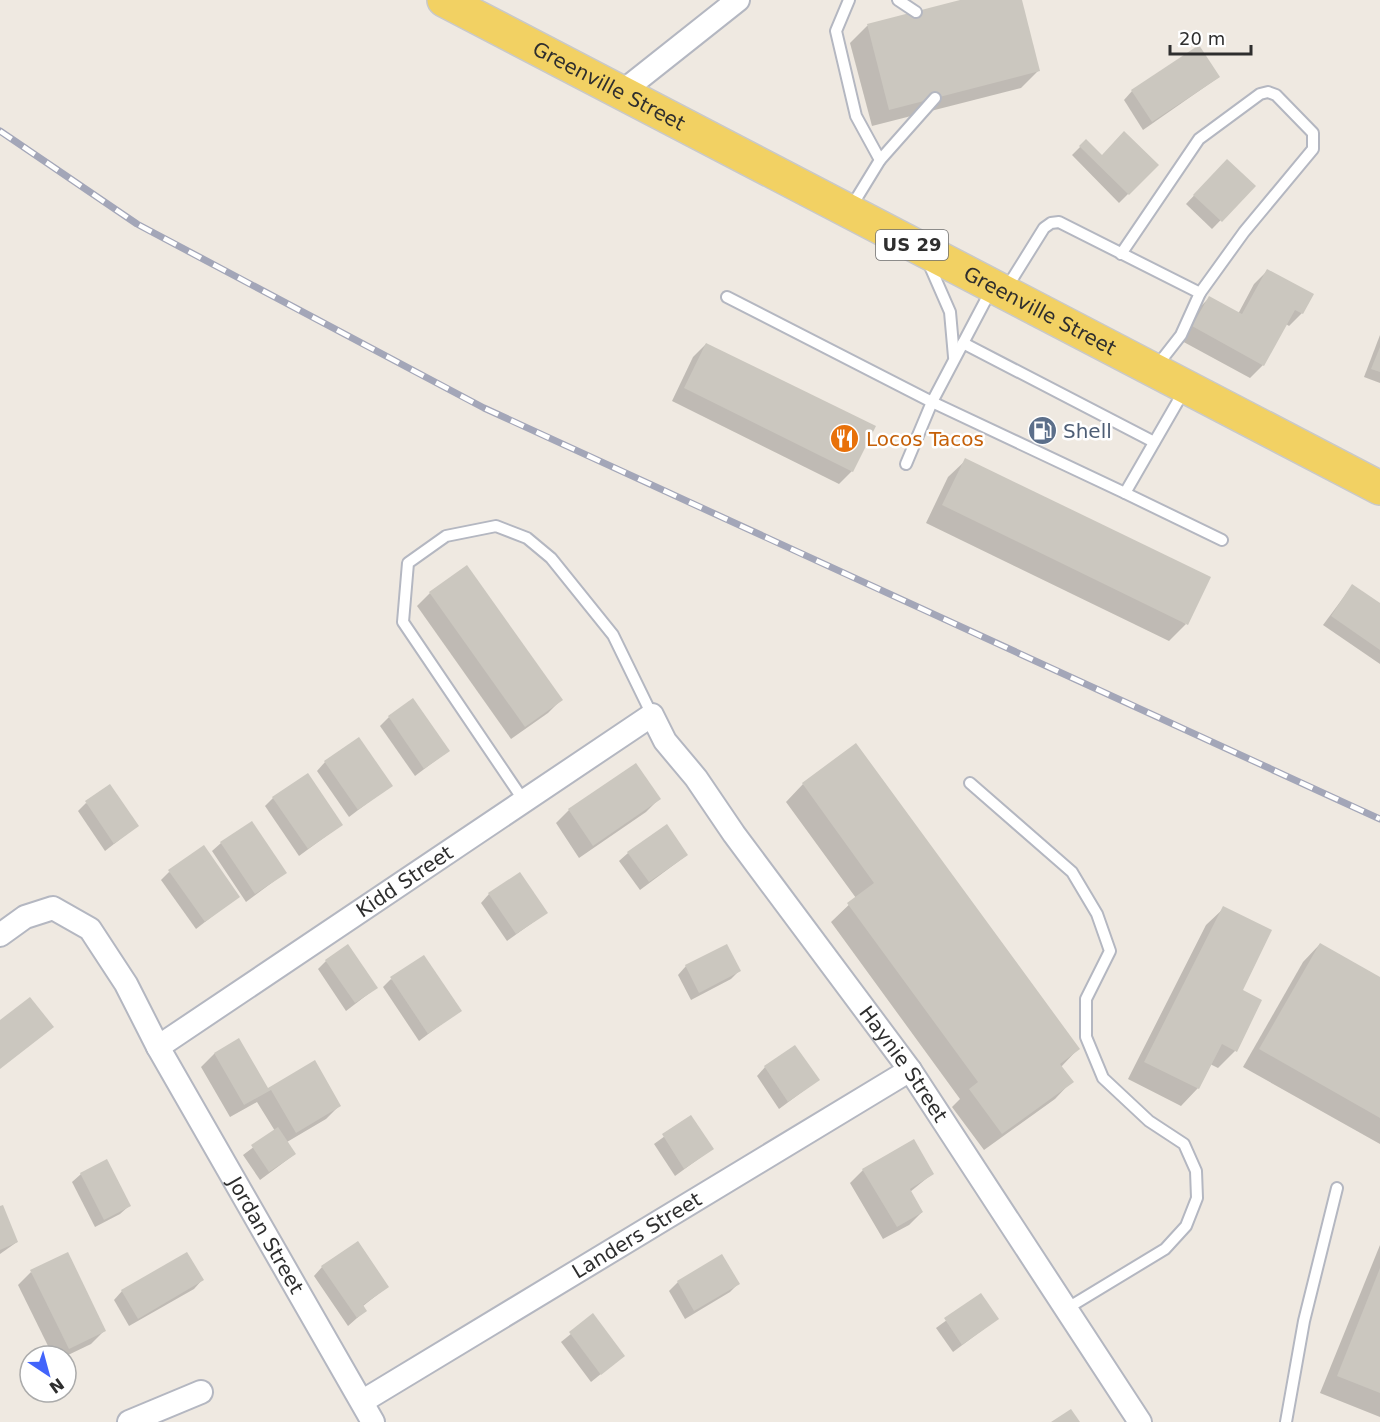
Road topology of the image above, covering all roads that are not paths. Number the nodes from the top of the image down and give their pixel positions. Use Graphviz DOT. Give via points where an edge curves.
graph roads {
  1 [pos="444,0"];
  2 [pos="738,0"];
  3 [pos="849,0"];
  4 [pos="898,0"];
  5 [pos="916,12"];
  6 [pos="622,92"];
  7 [pos="935,98"];
  8 [pos="880,160"];
  9 [pos="849,212"];
  10 [pos="922,250"];
  11 [pos="1121,254"];
  12 [pos="998,290"];
  13 [pos="1200,293"];
  14 [pos="727,297"];
  15 [pos="963,343"];
  16 [pos="954,360"];
  17 [pos="1154,369"];
  18 [pos="1187,387"];
  19 [pos="932,402"];
  20 [pos="1154,442"];
  21 [pos="906,464"];
  22 [pos="1380,488"];
  23 [pos="1125,493"];
  24 [pos="1222,540"];
  25 [pos="652,716"];
  26 [pos="970,783"];
  27 [pos="524,801"];
  28 [pos="0,934"];
  29 [pos="158,1047"];
  30 [pos="910,1071"];
  31 [pos="1337,1188"];
  32 [pos="1066,1309"];
  33 [pos="201,1392"];
  34 [pos="363,1401"];
  35 [pos="129,1422"];
  36 [pos="374,1422"];
  37 [pos="1140,1422"];
  38 [pos="1286,1422"];
  1 -- 6 [label="main road, Greenville Street / US 29"];
  2 -- 6 [label="street"];
  3 -- 8 [label="lane" via="836,31 856,116"];
  4 -- 5 [label="lane"];
  6 -- 9 [label="main road, Greenville Street / US 29"];
  7 -- 8 [label="lane"];
  8 -- 9 [label="lane"];
  9 -- 10 [label="main road, Greenville Street / US 29"];
  10 -- 12 [label="main road, Greenville Street / US 29"];
  10 -- 16 [label="lane" via="950,312"];
  11 -- 12 [label="lane" via="1059,222 1051,223"];
  11 -- 13 [label="lane"];
  11 -- 13 [label="lane" via="1199,138 1260,94 1276,95 1313,133 1313,149 1244,232"];
  12 -- 15 [label="lane"];
  12 -- 17 [label="main road, Greenville Street / US 29"];
  13 -- 17 [label="lane" via="1181,334"];
  14 -- 19 [label="lane"];
  15 -- 16 [label="lane"];
  15 -- 20 [label="lane"];
  16 -- 19 [label="lane"];
  17 -- 18 [label="main road, Greenville Street / US 29"];
  18 -- 20 [label="lane"];
  18 -- 22 [label="main road, Greenville Street / US 29"];
  19 -- 21 [label="lane"];
  19 -- 23 [label="lane"];
  20 -- 23 [label="lane"];
  23 -- 24 [label="lane"];
  25 -- 27 [label="street, Kidd Street"];
  25 -- 27 [label="lane" via="613,636 551,558 527,538 496,526 446,536 408,562 403,622"];
  25 -- 30 [label="street, Haynie Street" via="665,741"];
  26 -- 32 [label="lane" via="1072,872 1097,915 1110,951 1086,999 1086,1037 1103,1078 1149,1120 1184,1144 1196,1171 1197,1198 1186,1226 1165,1249"];
  27 -- 29 [label="street, Kidd Street"];
  28 -- 29 [label="street, Jordan Street" via="25,916 53,908 90,929 126,984"];
  29 -- 34 [label="street, Jordan Street"];
  30 -- 32 [label="street, Haynie Street"];
  30 -- 34 [label="street, Landers Street"];
  31 -- 38 [label="lane" via="1304,1321"];
  32 -- 37 [label="street, Haynie Street"];
  33 -- 35 [label="street"];
  34 -- 36 [label="street, Jordan Street"];
}
